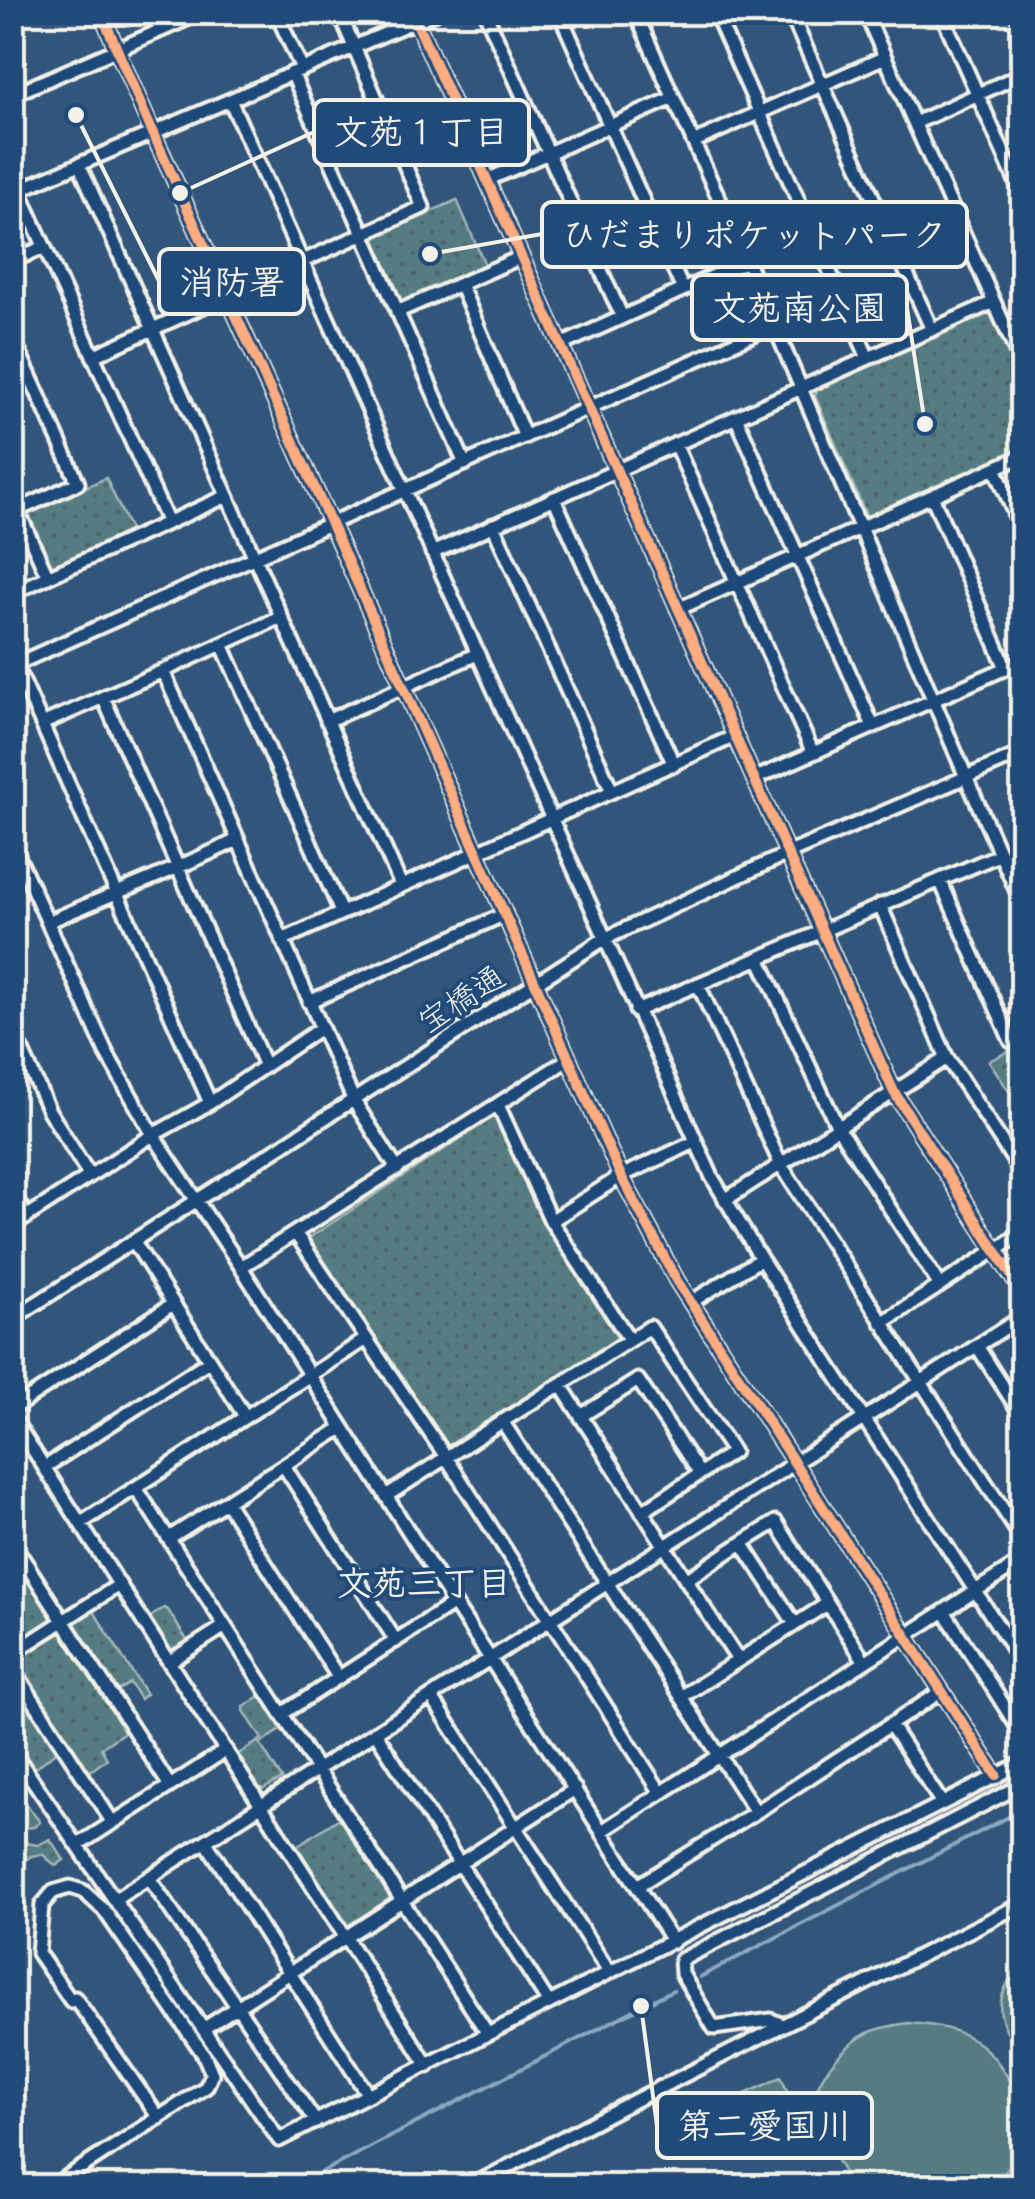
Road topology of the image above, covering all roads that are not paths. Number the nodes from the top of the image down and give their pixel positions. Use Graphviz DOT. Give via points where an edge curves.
graph roads {
  1 [pos="101,12"];
  2 [pos="203,12"];
  3 [pos="276,12"];
  4 [pos="338,12"];
  5 [pos="436,12"];
  6 [pos="485,12"];
  7 [pos="560,12"];
  8 [pos="635,12"];
  9 [pos="715,12"];
  10 [pos="790,12"];
  11 [pos="865,12"];
  12 [pos="941,12"];
  13 [pos="1016,12"];
  14 [pos="416,21"];
  15 [pos="1022,28"];
  16 [pos="354,47"];
  17 [pos="117,50"];
  18 [pos="885,57"];
  19 [pos="297,71"];
  20 [pos="1022,74"];
  21 [pos="822,85"];
  22 [pos="977,94"];
  23 [pos="12,95"];
  24 [pos="673,98"];
  25 [pos="230,100"];
  26 [pos="759,113"];
  27 [pos="914,123"];
  28 [pos="609,126"];
  29 [pos="152,132"];
  30 [pos="693,142"];
  31 [pos="547,154"];
  32 [pos="79,164"];
  33 [pos="487,180"];
  34 [pos="16,192"];
  35 [pos="1022,195"];
  36 [pos="364,235"];
  37 [pos="44,247"];
  38 [pos="522,256"];
  39 [pos="747,261"];
  40 [pos="12,262"];
  41 [pos="303,262"];
  42 [pos="460,284"];
  43 [pos="682,290"];
  44 [pos="228,296"];
  45 [pos="994,302"];
  46 [pos="398,312"];
  47 [pos="622,318"];
  48 [pos="774,325"];
  49 [pos="154,329"];
  50 [pos="932,330"];
  51 [pos="12,336"];
  52 [pos="1017,339"];
  53 [pos="561,345"];
  54 [pos="93,356"];
  55 [pos="868,358"];
  56 [pos="1022,364"];
  57 [pos="802,388"];
  58 [pos="589,408"];
  59 [pos="736,417"];
  60 [pos="525,437"];
  61 [pos="675,444"];
  62 [pos="1022,456"];
  63 [pos="465,464"];
  64 [pos="995,468"];
  65 [pos="615,471"];
  66 [pos="404,491"];
  67 [pos="228,496"];
  68 [pos="932,496"];
  69 [pos="554,498"];
  70 [pos="15,504"];
  71 [pos="168,522"];
  72 [pos="331,524"];
  73 [pos="493,526"];
  74 [pos="860,528"];
  75 [pos="1022,531"];
  76 [pos="432,552"];
  77 [pos="798,556"];
  78 [pos="256,557"];
  79 [pos="48,577"];
  80 [pos="738,582"];
  81 [pos="12,593"];
  82 [pos="678,608"];
  83 [pos="281,616"];
  84 [pos="222,644"];
  85 [pos="476,654"];
  86 [pos="1022,661"];
  87 [pos="13,663"];
  88 [pos="1006,668"];
  89 [pos="163,672"];
  90 [pos="403,687"];
  91 [pos="104,697"];
  92 [pos="933,700"];
  93 [pos="327,721"];
  94 [pos="42,724"];
  95 [pos="873,726"];
  96 [pos="735,736"];
  97 [pos="813,752"];
  98 [pos="1022,753"];
  99 [pos="674,765"];
  100 [pos="966,777"];
  101 [pos="754,779"];
  102 [pos="612,792"];
  103 [pos="552,818"];
  104 [pos="237,840"];
  105 [pos="12,842"];
  106 [pos="476,851"];
  107 [pos="787,854"];
  108 [pos="1000,854"];
  109 [pos="17,867"];
  110 [pos="179,869"];
  111 [pos="940,880"];
  112 [pos="400,886"];
  113 [pos="116,891"];
  114 [pos="1022,902"];
  115 [pos="880,906"];
  116 [pos="341,912"];
  117 [pos="505,914"];
  118 [pos="48,922"];
  119 [pos="822,931"];
  120 [pos="604,939"];
  121 [pos="282,940"];
  122 [pos="759,958"];
  123 [pos="535,983"];
  124 [pos="698,984"];
  125 [pos="309,1002"];
  126 [pos="636,1010"];
  127 [pos="12,1028"];
  128 [pos="321,1028"];
  129 [pos="1022,1036"];
  130 [pos="947,1058"];
  131 [pos="568,1059"];
  132 [pos="265,1066"];
  133 [pos="894,1092"];
  134 [pos="354,1101"];
  135 [pos="210,1103"];
  136 [pos="498,1106"];
  137 [pos="838,1128"];
  138 [pos="153,1135"];
  139 [pos="695,1142"];
  140 [pos="1019,1158"];
  141 [pos="780,1165"];
  142 [pos="397,1169"];
  143 [pos="1022,1172"];
  144 [pos="90,1176"];
  145 [pos="622,1176"];
  146 [pos="12,1188"];
  147 [pos="725,1200"];
  148 [pos="196,1201"];
  149 [pos="26,1218"];
  150 [pos="551,1221"];
  151 [pos="12,1226"];
  152 [pos="1022,1232"];
  153 [pos="296,1234"];
  154 [pos="134,1242"];
  155 [pos="995,1250"];
  156 [pos="761,1259"];
  157 [pos="241,1267"];
  158 [pos="940,1286"];
  159 [pos="1022,1292"];
  160 [pos="691,1302"];
  161 [pos="172,1304"];
  162 [pos="1022,1317"];
  163 [pos="12,1319"];
  164 [pos="882,1322"];
  165 [pos="366,1338"];
  166 [pos="628,1339"];
  167 [pos="978,1346"];
  168 [pos="209,1361"];
  169 [pos="310,1374"];
  170 [pos="922,1382"];
  171 [pos="560,1384"];
  172 [pos="12,1408"];
  173 [pos="245,1416"];
  174 [pos="580,1416"];
  175 [pos="1022,1416"];
  176 [pos="12,1417"];
  177 [pos="865,1418"];
  178 [pos="502,1421"];
  179 [pos="342,1428"];
  180 [pos="446,1457"];
  181 [pos="796,1463"];
  182 [pos="284,1466"];
  183 [pos="46,1467"];
  184 [pos="700,1474"];
  185 [pos="136,1488"];
  186 [pos="386,1496"];
  187 [pos="227,1503"];
  188 [pos="642,1512"];
  189 [pos="81,1523"];
  190 [pos="169,1538"];
  191 [pos="1022,1539"];
  192 [pos="12,1542"];
  193 [pos="742,1543"];
  194 [pos="664,1546"];
  195 [pos="1022,1560"];
  196 [pos="28,1566"];
  197 [pos="12,1576"];
  198 [pos="686,1580"];
  199 [pos="607,1583"];
  200 [pos="119,1585"];
  201 [pos="976,1590"];
  202 [pos="454,1603"];
  203 [pos="827,1604"];
  204 [pos="944,1611"];
  205 [pos="549,1620"];
  206 [pos="63,1622"];
  207 [pos="795,1624"];
  208 [pos="225,1626"];
  209 [pos="906,1636"];
  210 [pos="396,1641"];
  211 [pos="12,1654"];
  212 [pos="491,1659"];
  213 [pos="738,1660"];
  214 [pos="169,1662"];
  215 [pos="864,1662"];
  216 [pos="1022,1663"];
  217 [pos="12,1666"];
  218 [pos="338,1677"];
  219 [pos="942,1691"];
  220 [pos="431,1696"];
  221 [pos="681,1697"];
  222 [pos="282,1714"];
  223 [pos="890,1726"];
  224 [pos="374,1732"];
  225 [pos="1022,1734"];
  226 [pos="12,1750"];
  227 [pos="226,1750"];
  228 [pos="719,1756"];
  229 [pos="1022,1763"];
  230 [pos="318,1769"];
  231 [pos="996,1775"];
  232 [pos="170,1786"];
  233 [pos="1022,1786"];
  234 [pos="575,1789"];
  235 [pos="661,1793"];
  236 [pos="942,1803"];
  237 [pos="262,1806"];
  238 [pos="756,1812"];
  239 [pos="113,1823"];
  240 [pos="517,1828"];
  241 [pos="602,1831"];
  242 [pos="206,1842"];
  243 [pos="78,1845"];
  244 [pos="459,1865"];
  245 [pos="149,1878"];
  246 [pos="637,1886"];
  247 [pos="114,1900"];
  248 [pos="402,1900"];
  249 [pos="1022,1904"];
  250 [pos="345,1936"];
  251 [pos="673,1942"];
  252 [pos="609,1972"];
  253 [pos="289,1973"];
  254 [pos="550,2004"];
  255 [pos="237,2007"];
  256 [pos="783,2025"];
  257 [pos="203,2029"];
  258 [pos="488,2034"];
  259 [pos="428,2066"];
  260 [pos="368,2095"];
  261 [pos="159,2118"];
  262 [pos="316,2122"];
  263 [pos="53,2186"];
  264 [pos="471,2186"];
  1 -- 17 [label="street"];
  2 -- 17 [label="street"];
  3 -- 19 [label="street"];
  4 -- 16 [label="street"];
  5 -- 14 [label="street"];
  6 -- 31 [label="street"];
  7 -- 28 [label="street"];
  8 -- 24 [label="street"];
  9 -- 26 [label="street"];
  10 -- 21 [label="street"];
  11 -- 18 [label="street"];
  12 -- 22 [label="street"];
  13 -- 15 [label="street"];
  14 -- 16 [label="street"];
  14 -- 33 [label="street"];
  16 -- 19 [label="street"];
  16 -- 36 [label="street" via="423,207"];
  17 -- 23 [label="street"];
  17 -- 29 [label="street"];
  18 -- 21 [label="street"];
  18 -- 27 [label="street"];
  19 -- 25 [label="street"];
  19 -- 36 [label="street"];
  20 -- 22 [label="street"];
  21 -- 26 [label="street"];
  21 -- 50 [label="street"];
  22 -- 27 [label="street"];
  22 -- 35 [label="street"];
  24 -- 28 [label="street"];
  24 -- 30 [label="street"];
  25 -- 29 [label="street"];
  25 -- 41 [label="street"];
  26 -- 30 [label="street"];
  26 -- 55 [label="street"];
  27 -- 45 [label="street"];
  28 -- 31 [label="street"];
  28 -- 43 [label="street"];
  29 -- 32 [label="street"];
  29 -- 44 [label="street"];
  30 -- 39 [label="street"];
  31 -- 33 [label="street"];
  31 -- 47 [label="street"];
  32 -- 34 [label="street"];
  32 -- 49 [label="street"];
  33 -- 38 [label="street"];
  34 -- 37 [label="street"];
  36 -- 41 [label="street"];
  36 -- 46 [label="street"];
  37 -- 40 [label="street"];
  37 -- 54 [label="street"];
  38 -- 42 [label="street"];
  38 -- 53 [label="street"];
  39 -- 43 [label="street"];
  39 -- 48 [label="street"];
  41 -- 44 [label="street"];
  41 -- 66 [label="street"];
  42 -- 46 [label="street"];
  42 -- 60 [label="street"];
  43 -- 47 [label="street"];
  44 -- 49 [label="street"];
  44 -- 72 [label="street"];
  45 -- 50 [label="street"];
  45 -- 52 [label="street"];
  46 -- 63 [label="street"];
  47 -- 53 [label="street"];
  48 -- 57 [label="street"];
  48 -- 58 [label="street"];
  49 -- 54 [label="street"];
  49 -- 67 [label="street"];
  50 -- 55 [label="street"];
  51 -- 70 [label="street" via="78,483"];
  52 -- 56 [label="street"];
  53 -- 58 [label="street"];
  54 -- 71 [label="street"];
  55 -- 57 [label="street"];
  57 -- 59 [label="street"];
  57 -- 74 [label="street"];
  58 -- 60 [label="street"];
  58 -- 65 [label="street"];
  59 -- 61 [label="street"];
  59 -- 77 [label="street"];
  60 -- 63 [label="street"];
  61 -- 65 [label="street"];
  61 -- 80 [label="street"];
  62 -- 64 [label="street"];
  63 -- 66 [label="street"];
  64 -- 68 [label="street"];
  64 -- 75 [label="street"];
  65 -- 69 [label="street"];
  65 -- 82 [label="street"];
  66 -- 72 [label="street"];
  66 -- 76 [label="street"];
  67 -- 71 [label="street"];
  67 -- 78 [label="street"];
  68 -- 74 [label="street"];
  68 -- 88 [label="street"];
  69 -- 73 [label="street"];
  69 -- 99 [label="street"];
  70 -- 79 [label="street"];
  71 -- 79 [label="street"];
  72 -- 78 [label="street"];
  72 -- 90 [label="street"];
  73 -- 76 [label="street"];
  73 -- 102 [label="street"];
  74 -- 77 [label="street"];
  74 -- 92 [label="street"];
  76 -- 85 [label="street"];
  77 -- 80 [label="street"];
  77 -- 95 [label="street"];
  78 -- 83 [label="street"];
  78 -- 87 [label="street"];
  79 -- 81 [label="street"];
  80 -- 82 [label="street"];
  80 -- 97 [label="street"];
  82 -- 96 [label="street"];
  83 -- 84 [label="street"];
  83 -- 93 [label="street"];
  84 -- 89 [label="street"];
  84 -- 116 [label="street"];
  85 -- 90 [label="street"];
  85 -- 103 [label="street"];
  86 -- 88 [label="street"];
  87 -- 94 [label="street"];
  88 -- 92 [label="street"];
  89 -- 91 [label="street"];
  89 -- 104 [label="street"];
  90 -- 93 [label="street"];
  90 -- 106 [label="street"];
  91 -- 94 [label="street"];
  91 -- 110 [label="street"];
  92 -- 95 [label="street"];
  92 -- 100 [label="street"];
  93 -- 112 [label="street"];
  94 -- 113 [label="street"];
  95 -- 97 [label="street"];
  96 -- 99 [label="street"];
  96 -- 101 [label="street"];
  97 -- 101 [label="street"];
  98 -- 100 [label="street, 宝橋通"];
  99 -- 102 [label="street"];
  100 -- 107 [label="street, 宝橋通"];
  100 -- 108 [label="street"];
  101 -- 107 [label="street"];
  102 -- 103 [label="street"];
  103 -- 106 [label="street"];
  103 -- 120 [label="street"];
  104 -- 110 [label="street"];
  104 -- 121 [label="street"];
  105 -- 109 [label="street"];
  106 -- 112 [label="street"];
  106 -- 117 [label="street"];
  107 -- 119 [label="street"];
  107 -- 120 [label="street, 宝橋通"];
  108 -- 111 [label="street"];
  108 -- 114 [label="street"];
  109 -- 118 [label="street"];
  110 -- 113 [label="street"];
  110 -- 132 [label="street"];
  111 -- 115 [label="street"];
  111 -- 129 [label="street" via="1011,1042"];
  112 -- 116 [label="street"];
  113 -- 118 [label="street"];
  113 -- 135 [label="street"];
  115 -- 119 [label="street"];
  115 -- 130 [label="street"];
  116 -- 121 [label="street"];
  117 -- 123 [label="street"];
  117 -- 125 [label="street"];
  118 -- 138 [label="street" via="107,1054"];
  119 -- 122 [label="street"];
  119 -- 133 [label="street"];
  120 -- 123 [label="street, 宝橋通"];
  120 -- 126 [label="street"];
  121 -- 125 [label="street"];
  122 -- 124 [label="street"];
  122 -- 137 [label="street"];
  123 -- 131 [label="street"];
  123 -- 134 [label="street, 宝橋通"];
  124 -- 126 [label="street"];
  124 -- 141 [label="street"];
  125 -- 128 [label="street"];
  126 -- 139 [label="street"];
  127 -- 144 [label="street" via="49,1111"];
  128 -- 132 [label="street"];
  128 -- 134 [label="street"];
  130 -- 133 [label="street"];
  130 -- 140 [label="street"];
  131 -- 136 [label="street"];
  131 -- 145 [label="street"];
  132 -- 135 [label="street"];
  133 -- 137 [label="street"];
  133 -- 155 [label="street"];
  134 -- 142 [label="street"];
  134 -- 148 [label="street, 宝橋通"];
  135 -- 138 [label="street"];
  136 -- 142 [label="street"];
  136 -- 150 [label="street"];
  137 -- 141 [label="street"];
  137 -- 158 [label="street"];
  138 -- 144 [label="street"];
  138 -- 148 [label="street"];
  139 -- 145 [label="street"];
  139 -- 147 [label="street"];
  140 -- 143 [label="street"];
  141 -- 147 [label="street"];
  141 -- 164 [label="street"];
  142 -- 153 [label="street"];
  144 -- 149 [label="street"];
  145 -- 150 [label="street"];
  145 -- 160 [label="street"];
  146 -- 149 [label="street"];
  147 -- 156 [label="street"];
  148 -- 154 [label="street, 宝橋通"];
  148 -- 157 [label="street"];
  149 -- 151 [label="street"];
  150 -- 166 [label="street"];
  152 -- 155 [label="street"];
  153 -- 157 [label="street"];
  153 -- 165 [label="street"];
  154 -- 161 [label="street"];
  154 -- 163 [label="street, 宝橋通"];
  155 -- 158 [label="street"];
  155 -- 159 [label="street"];
  156 -- 160 [label="street"];
  156 -- 177 [label="street"];
  157 -- 169 [label="street"];
  158 -- 164 [label="street"];
  160 -- 181 [label="street"];
  161 -- 168 [label="street"];
  161 -- 172 [label="street"];
  162 -- 167 [label="street"];
  164 -- 170 [label="street"];
  165 -- 169 [label="street"];
  165 -- 180 [label="street"];
  166 -- 171 [label="street"];
  166 -- 184 [label="street" via="650,1327 733,1452"];
  167 -- 170 [label="street"];
  167 -- 175 [label="street"];
  168 -- 173 [label="street"];
  168 -- 183 [label="street"];
  169 -- 173 [label="street"];
  169 -- 179 [label="street"];
  170 -- 177 [label="street"];
  170 -- 191 [label="street"];
  171 -- 174 [label="street"];
  171 -- 178 [label="street"];
  173 -- 185 [label="street"];
  174 -- 184 [label="street" via="638,1380"];
  174 -- 188 [label="street"];
  176 -- 183 [label="street"];
  177 -- 181 [label="street"];
  177 -- 201 [label="street"];
  178 -- 180 [label="street"];
  178 -- 199 [label="street"];
  179 -- 182 [label="street"];
  179 -- 186 [label="street"];
  180 -- 186 [label="street"];
  180 -- 205 [label="street"];
  181 -- 194 [label="street"];
  181 -- 209 [label="street"];
  182 -- 187 [label="street"];
  182 -- 210 [label="street"];
  183 -- 189 [label="street"];
  184 -- 188 [label="street"];
  185 -- 189 [label="street"];
  185 -- 190 [label="street"];
  186 -- 202 [label="street"];
  187 -- 190 [label="street"];
  187 -- 218 [label="street"];
  188 -- 194 [label="street"];
  189 -- 200 [label="street"];
  190 -- 208 [label="street"];
  192 -- 196 [label="street"];
  193 -- 198 [label="street"];
  193 -- 203 [label="street" via="776,1522"];
  193 -- 207 [label="street"];
  194 -- 198 [label="street"];
  194 -- 199 [label="street"];
  195 -- 201 [label="street"];
  196 -- 197 [label="street"];
  196 -- 206 [label="street"];
  198 -- 213 [label="street"];
  199 -- 205 [label="street"];
  199 -- 221 [label="street"];
  200 -- 206 [label="street"];
  200 -- 214 [label="street"];
  201 -- 204 [label="street"];
  201 -- 216 [label="street"];
  202 -- 210 [label="street"];
  202 -- 212 [label="street"];
  203 -- 207 [label="street"];
  203 -- 215 [label="street"];
  204 -- 209 [label="street"];
  204 -- 225 [label="street"];
  205 -- 212 [label="street"];
  205 -- 235 [label="street"];
  206 -- 211 [label="street"];
  206 -- 232 [label="street"];
  207 -- 213 [label="street"];
  208 -- 214 [label="street"];
  208 -- 222 [label="street"];
  209 -- 215 [label="street"];
  209 -- 219 [label="street"];
  210 -- 218 [label="street"];
  212 -- 220 [label="street"];
  212 -- 234 [label="street"];
  213 -- 221 [label="street"];
  214 -- 227 [label="street"];
  215 -- 228 [label="street"];
  217 -- 239 [label="street"];
  218 -- 222 [label="street"];
  219 -- 223 [label="street"];
  219 -- 231 [label="street"];
  220 -- 224 [label="street"];
  220 -- 240 [label="street"];
  221 -- 228 [label="street"];
  222 -- 230 [label="street"];
  223 -- 236 [label="street"];
  223 -- 238 [label="street"];
  224 -- 230 [label="street"];
  224 -- 244 [label="street"];
  226 -- 243 [label="street"];
  227 -- 232 [label="street"];
  227 -- 237 [label="street"];
  228 -- 235 [label="street"];
  228 -- 238 [label="street"];
  229 -- 231 [label="street"];
  230 -- 237 [label="street"];
  230 -- 248 [label="street"];
  231 -- 236 [label="street"];
  232 -- 239 [label="street"];
  233 -- 256 [label="street" via="682,1960 682,1974 714,2028 771,2020"];
  234 -- 240 [label="street"];
  234 -- 241 [label="street"];
  235 -- 241 [label="street"];
  236 -- 251 [label="street"];
  237 -- 242 [label="street"];
  237 -- 250 [label="street"];
  238 -- 246 [label="street"];
  239 -- 243 [label="street"];
  240 -- 244 [label="street"];
  240 -- 252 [label="street"];
  241 -- 246 [label="street"];
  242 -- 245 [label="street"];
  242 -- 253 [label="street"];
  243 -- 247 [label="street"];
  244 -- 248 [label="street"];
  244 -- 254 [label="street"];
  245 -- 247 [label="street"];
  245 -- 255 [label="street"];
  246 -- 251 [label="street"];
  247 -- 257 [label="street"];
  248 -- 250 [label="street"];
  248 -- 258 [label="street"];
  249 -- 256 [label="street"];
  250 -- 253 [label="street"];
  250 -- 259 [label="street"];
  251 -- 252 [label="street"];
  252 -- 254 [label="street"];
  253 -- 255 [label="street"];
  253 -- 260 [label="street"];
  254 -- 258 [label="street"];
  255 -- 257 [label="street"];
  255 -- 262 [label="street"];
  256 -- 264 [label="street"];
  257 -- 262 [label="street" via="279,2140"];
  258 -- 259 [label="street"];
  259 -- 260 [label="street"];
  260 -- 262 [label="street"];
  261 -- 261 [label="street" via="38,1953 42,1905 53,1892 83,1891 104,1910 204,2055 212,2074 206,2088"];
  261 -- 263 [label="street"];
}
